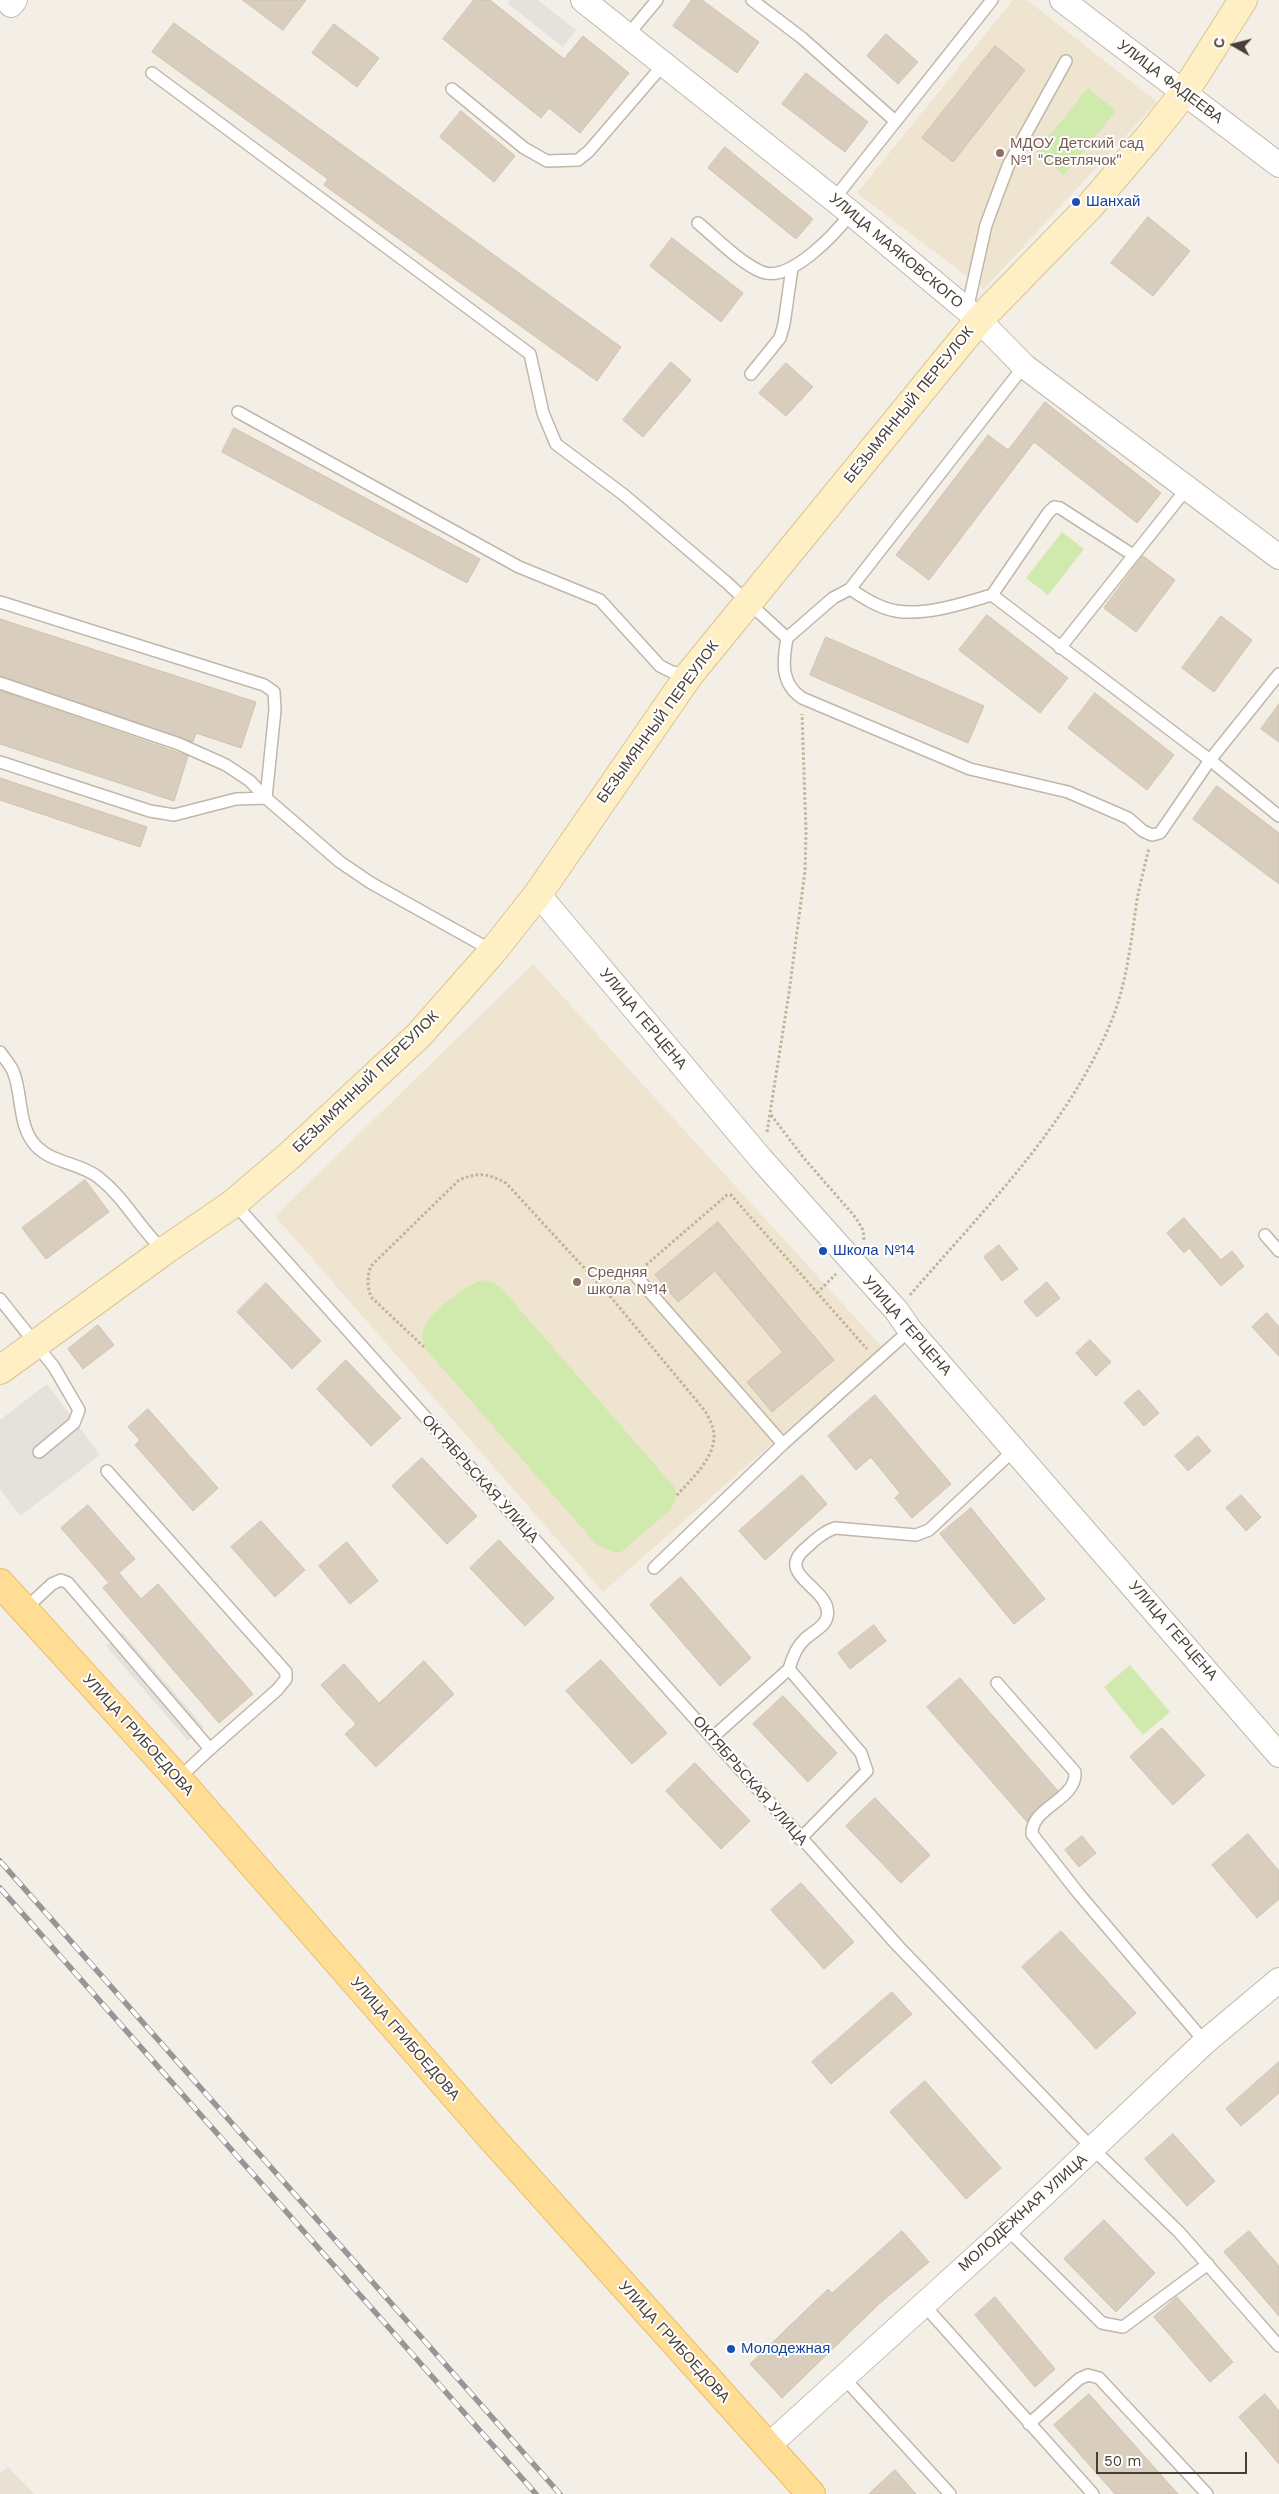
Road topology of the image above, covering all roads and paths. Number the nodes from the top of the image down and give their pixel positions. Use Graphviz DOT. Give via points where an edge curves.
graph roads {
  1 [pos="583,0"];
  2 [pos="657,0"];
  3 [pos="752,0"];
  4 [pos="992,0"];
  5 [pos="1062,0"];
  6 [pos="1243,0"];
  7 [pos="627,36"];
  8 [pos="1066,60"];
  9 [pos="663,65"];
  10 [pos="152,72"];
  11 [pos="452,89"];
  12 [pos="1184,93"];
  13 [pos="894,120"];
  14 [pos="1279,165"];
  15 [pos="842,206"];
  16 [pos="698,223"];
  17 [pos="792,268"];
  18 [pos="973,315"];
  19 [pos="1024,366"];
  20 [pos="751,374"];
  21 [pos="238,412"];
  22 [pos="1188,487"];
  23 [pos="1133,555"];
  24 [pos="1279,557"];
  25 [pos="850,589"];
  26 [pos="992,595"];
  27 [pos="0,602"];
  28 [pos="747,602"];
  29 [pos="787,638"];
  30 [pos="1060,648"];
  31 [pos="689,674"];
  32 [pos="1279,674"];
  33 [pos="0,683"];
  34 [pos="802,698"];
  35 [pos="1210,760"];
  36 [pos="0,762"];
  37 [pos="266,798"];
  38 [pos="1279,816"];
  39 [pos="1152,835"];
  40 [pos="538,894"];
  41 [pos="493,951"];
  42 [pos="0,1052"];
  43 [pos="770,1114"];
  44 [pos="761,1159"];
  45 [pos="234,1203"];
  46 [pos="1265,1235"];
  47 [pos="164,1251"];
  48 [pos="1279,1251"];
  49 [pos="850,1260"];
  50 [pos="635,1275"];
  51 [pos="817,1293"];
  52 [pos="610,1296"];
  53 [pos="0,1298"];
  54 [pos="896,1310"];
  55 [pos="910,1330"];
  56 [pos="36,1344"];
  57 [pos="424,1347"];
  58 [pos="876,1358"];
  59 [pos="0,1370"];
  60 [pos="783,1444"];
  61 [pos="1015,1449"];
  62 [pos="39,1452"];
  63 [pos="107,1471"];
  64 [pos="676,1496"];
  65 [pos="654,1568"];
  66 [pos="0,1583"];
  67 [pos="25,1609"];
  68 [pos="789,1669"];
  69 [pos="997,1683"];
  70 [pos="713,1737"];
  71 [pos="210,1749"];
  72 [pos="1279,1755"];
  73 [pos="178,1779"];
  74 [pos="800,1839"];
  75 [pos="1279,1980"];
  76 [pos="1205,2042"];
  77 [pos="1093,2150"];
  78 [pos="1008,2228"];
  79 [pos="1208,2264"];
  80 [pos="923,2304"];
  81 [pos="1279,2346"];
  82 [pos="843,2377"];
  83 [pos="1030,2424"];
  84 [pos="768,2446"];
  85 [pos="812,2494"];
  86 [pos="950,2494"];
  87 [pos="1092,2494"];
  88 [pos="1207,2494"];
  1 -- 7 [label="street, УЛИЦА МАЯКОВСКОГО"];
  2 -- 7 [label="lane"];
  3 -- 13 [label="lane" via="802,38"];
  4 -- 13 [label="lane"];
  5 -- 12 [label="street, УЛИЦА ФАДЕЕВА"];
  6 -- 12 [label="street, БЕЗЫМЯННЫЙ ПЕРЕУЛОК"];
  7 -- 9 [label="street, УЛИЦА МАЯКОВСКОГО"];
  8 -- 18 [label="lane" via="1008,166 986,225"];
  9 -- 11 [label="lane" via="578,160 547,161 531,152"];
  9 -- 15 [label="street, УЛИЦА МАЯКОВСКОГО"];
  10 -- 28 [label="lane" via="530,354 543,412 556,444 624,495"];
  12 -- 14 [label="street, УЛИЦА ФАДЕЕВА"];
  12 -- 18 [label="street, БЕЗЫМЯННЫЙ ПЕРЕУЛОК" via="1090,206"];
  13 -- 15 [label="lane"];
  15 -- 17 [label="lane" via="835,234"];
  15 -- 18 [label="street, УЛИЦА МАЯКОВСКОГО"];
  16 -- 17 [label="lane" via="763,272 776,273"];
  17 -- 20 [label="lane" via="780,338"];
  18 -- 19 [label="street, УЛИЦА МАЯКОВСКОГО"];
  18 -- 28 [label="street, БЕЗЫМЯННЫЙ ПЕРЕУЛОК"];
  19 -- 22 [label="street, УЛИЦА МАЯКОВСКОГО"];
  19 -- 25 [label="lane"];
  21 -- 31 [label="lane" via="519,567 600,600 660,666 672,672"];
  22 -- 23 [label="lane"];
  22 -- 24 [label="street, УЛИЦА МАЯКОВСКОГО"];
  23 -- 26 [label="lane" via="1068,512 1054,507"];
  23 -- 30 [label="lane"];
  25 -- 26 [label="lane" via="871,602 896,611 921,610"];
  25 -- 29 [label="lane" via="833,598"];
  26 -- 30 [label="lane"];
  27 -- 37 [label="lane" via="264,685 274,692"];
  28 -- 29 [label="lane"];
  28 -- 31 [label="street, БЕЗЫМЯННЫЙ ПЕРЕУЛОК"];
  29 -- 34 [label="lane" via="784,672 794,693"];
  30 -- 35 [label="lane"];
  31 -- 40 [label="street, БЕЗЫМЯННЫЙ ПЕРЕУЛОК"];
  32 -- 35 [label="lane"];
  33 -- 37 [label="lane" via="179,744 226,764 250,781"];
  34 -- 39 [label="lane" via="970,769 1068,792 1128,818"];
  34 -- 43 [label="path" via="806,823 804,871"];
  35 -- 38 [label="lane"];
  35 -- 39 [label="lane" via="1160,832"];
  36 -- 37 [label="lane" via="174,815 236,799"];
  37 -- 41 [label="lane" via="340,862 370,883"];
  39 -- 54 [label="path" via="1127,969 1111,1021 1076,1092 1048,1134"];
  40 -- 41 [label="street, БЕЗЫМЯННЫЙ ПЕРЕУЛОК"];
  40 -- 44 [label="street, УЛИЦА ГЕРЦЕНА"];
  41 -- 45 [label="street, БЕЗЫМЯННЫЙ ПЕРЕУЛОК" via="419,1035 290,1156"];
  42 -- 47 [label="lane" via="13,1071 25,1127 36,1146 57,1160 96,1176 118,1194 149,1237"];
  43 -- 44 [label="path"];
  43 -- 49 [label="path" via="863,1230 864,1239"];
  44 -- 49 [label="street, УЛИЦА ГЕРЦЕНА"];
  45 -- 47 [label="street, БЕЗЫМЯННЫЙ ПЕРЕУЛОК"];
  45 -- 70 [label="lane, ОКТЯБРЬСКАЯ УЛИЦА"];
  46 -- 48 [label="lane"];
  47 -- 56 [label="street, БЕЗЫМЯННЫЙ ПЕРЕУЛОК"];
  49 -- 51 [label="path"];
  49 -- 54 [label="street, УЛИЦА ГЕРЦЕНА"];
  50 -- 51 [label="path" via="730,1195"];
  50 -- 52 [label="path"];
  50 -- 60 [label="lane"];
  51 -- 58 [label="path"];
  52 -- 57 [label="path" via="506,1183 476,1174 459,1180 371,1266 369,1272 371,1297"];
  52 -- 64 [label="path" via="705,1410 714,1430 711,1450 696,1474"];
  53 -- 56 [label="lane"];
  54 -- 55 [label="street, УЛИЦА ГЕРЦЕНА"];
  55 -- 58 [label="lane"];
  55 -- 61 [label="street, УЛИЦА ГЕРЦЕНА"];
  56 -- 59 [label="street, БЕЗЫМЯННЫЙ ПЕРЕУЛОК"];
  56 -- 62 [label="lane" via="54,1367 79,1410 74,1423"];
  58 -- 60 [label="lane"];
  60 -- 65 [label="lane"];
  61 -- 68 [label="lane" via="929,1530 916,1535 835,1528 824,1532 798,1555 798,1573 826,1601 828,1610 827,1620 804,1640"];
  61 -- 72 [label="street, УЛИЦА ГЕРЦЕНА"];
  63 -- 71 [label="lane" via="286,1672 286,1680 277,1690"];
  66 -- 67 [label="main road, УЛИЦА ГРИБОЕДОВА"];
  67 -- 71 [label="lane" via="52,1584 61,1580 68,1584"];
  67 -- 73 [label="main road, УЛИЦА ГРИБОЕДОВА"];
  68 -- 70 [label="lane"];
  68 -- 74 [label="lane" via="861,1752 867,1765 864,1776"];
  69 -- 76 [label="lane" via="1075,1772 1071,1788 1036,1819 1032,1834"];
  70 -- 74 [label="lane, ОКТЯБРЬСКАЯ УЛИЦА"];
  71 -- 73 [label="lane"];
  73 -- 84 [label="main road, УЛИЦА ГРИБОЕДОВА" via="503,2151"];
  74 -- 77 [label="lane, ОКТЯБРЬСКАЯ УЛИЦА"];
  75 -- 76 [label="street, МОЛОДЁЖНАЯ УЛИЦА"];
  76 -- 77 [label="street, МОЛОДЁЖНАЯ УЛИЦА"];
  77 -- 78 [label="street, МОЛОДЁЖНАЯ УЛИЦА"];
  77 -- 79 [label="lane, ОКТЯБРЬСКАЯ УЛИЦА" via="1180,2232"];
  78 -- 79 [label="lane" via="1102,2323 1112,2327 1123,2327"];
  78 -- 80 [label="street, МОЛОДЁЖНАЯ УЛИЦА"];
  79 -- 81 [label="lane, ОКТЯБРЬСКАЯ УЛИЦА"];
  80 -- 82 [label="street, МОЛОДЁЖНАЯ УЛИЦА"];
  80 -- 83 [label="lane"];
  82 -- 84 [label="street, МОЛОДЁЖНАЯ УЛИЦА"];
  82 -- 86 [label="lane"];
  83 -- 87 [label="lane"];
  83 -- 88 [label="lane" via="1078,2379 1088,2375 1099,2378"];
  84 -- 85 [label="main road, УЛИЦА ГРИБОЕДОВА"];
}
